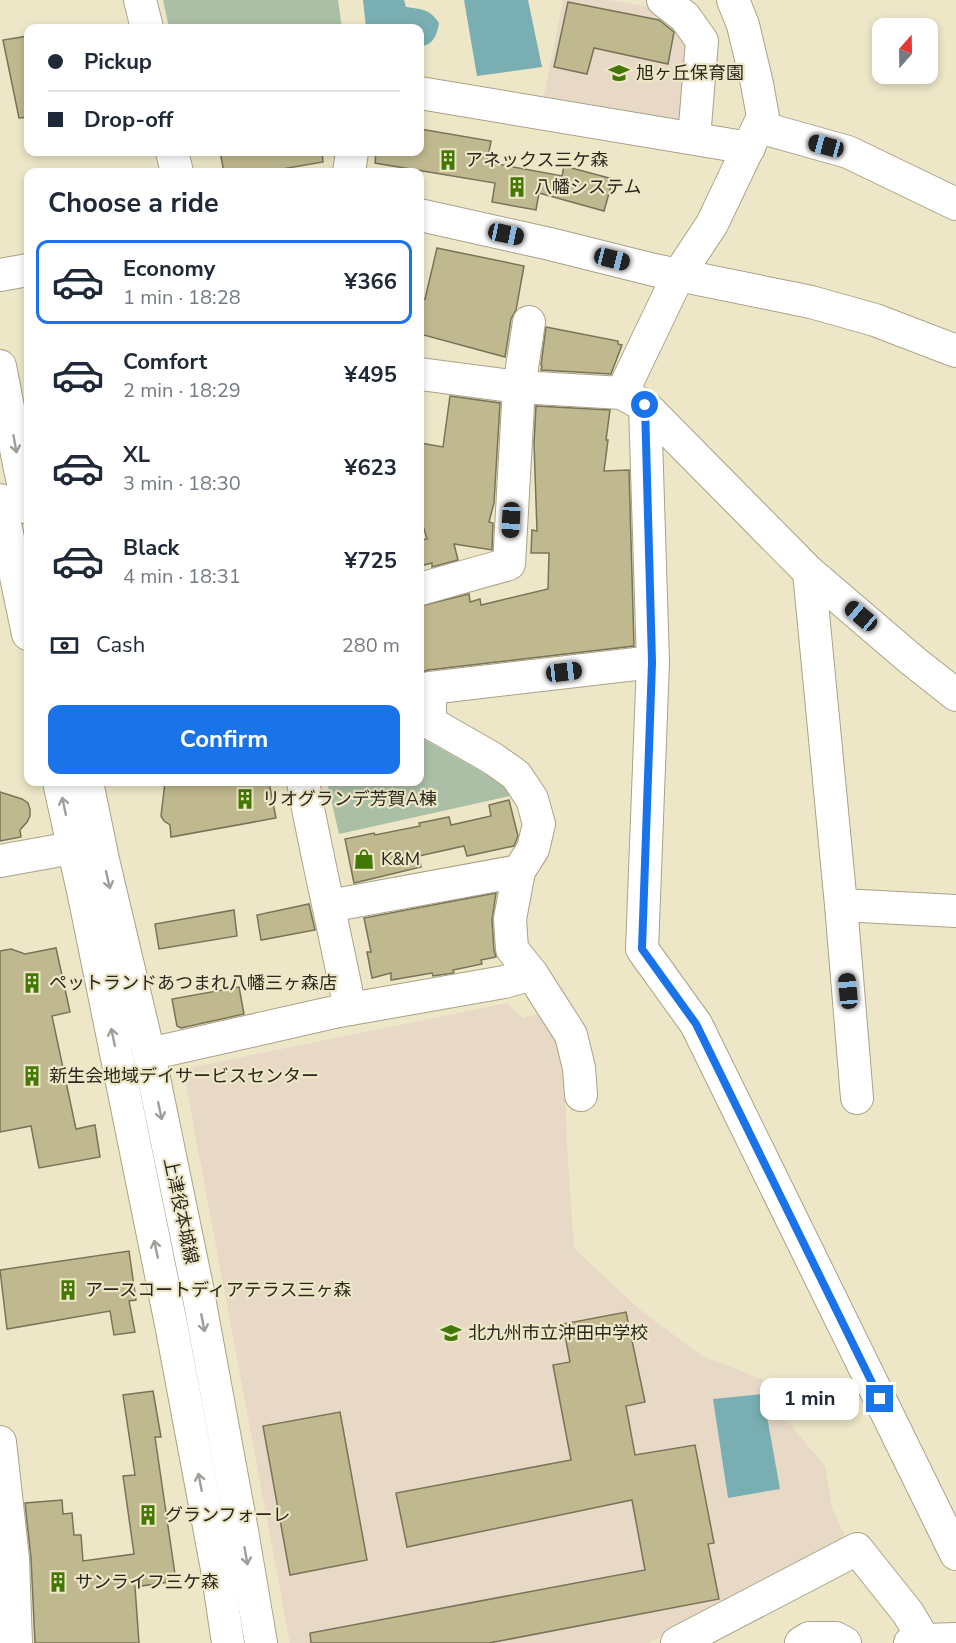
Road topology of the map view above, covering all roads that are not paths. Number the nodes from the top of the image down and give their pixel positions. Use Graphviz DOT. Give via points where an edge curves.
graph roads {
  1 [pos="140,0"];
  2 [pos="663,0"];
  3 [pos="733,0"];
  4 [pos="146,24"];
  5 [pos="424,94"];
  6 [pos="754,137"];
  7 [pos="694,138"];
  8 [pos="956,204"];
  9 [pos="424,216"];
  10 [pos="24,271"];
  11 [pos="679,274"];
  12 [pos="0,275"];
  13 [pos="529,322"];
  14 [pos="956,351"];
  15 [pos="0,366"];
  16 [pos="424,375"];
  17 [pos="519,387"];
  18 [pos="633,399"];
  19 [pos="24,488"];
  20 [pos="0,500"];
  21 [pos="809,572"];
  22 [pos="424,588"];
  23 [pos="24,615"];
  24 [pos="652,662"];
  25 [pos="956,695"];
  26 [pos="425,720"];
  27 [pos="61,786"];
  28 [pos="87,786"];
  29 [pos="304,786"];
  30 [pos="86,845"];
  31 [pos="0,861"];
  32 [pos="519,871"];
  33 [pos="841,905"];
  34 [pos="329,906"];
  35 [pos="956,911"];
  36 [pos="532,974"];
  37 [pos="350,1009"];
  38 [pos="148,1054"];
  39 [pos="581,1095"];
  40 [pos="857,1098"];
  41 [pos="0,1442"];
  42 [pos="949,1523"];
  43 [pos="956,1554"];
  44 [pos="956,1639"];
  45 [pos="917,1641"];
  46 [pos="16,1643"];
  47 [pos="228,1643"];
  48 [pos="261,1643"];
  49 [pos="677,1643"];
  50 [pos="801,1643"];
  51 [pos="845,1643"];
  1 -- 4 [label="street"];
  2 -- 7 [label="street" via="685,17 702,40"];
  3 -- 6 [label="street" via="743,25 763,117"];
  5 -- 7 [label="street"];
  6 -- 7 [label="street"];
  6 -- 8 [label="street" via="848,152"];
  6 -- 11 [label="street" via="712,224"];
  9 -- 11 [label="street"];
  10 -- 12 [label="street"];
  11 -- 14 [label="street" via="811,302 875,320"];
  11 -- 18 [label="street"];
  13 -- 17 [label="street"];
  15 -- 19 [label="street, one-way"];
  16 -- 17 [label="street"];
  17 -- 18 [label="street"];
  17 -- 22 [label="street" via="509,564"];
  18 -- 21 [label="street"];
  18 -- 24 [label="street"];
  20 -- 23 [label="street"];
  21 -- 25 [label="street"];
  21 -- 33 [label="street"];
  24 -- 26 [label="street" via="430,688"];
  24 -- 42 [label="street" via="642,949 696,1024"];
  26 -- 32 [label="street" via="516,775 532,799 539,824 533,849"];
  30 -- 27 [label="street, 上津役本城線, one-way"];
  28 -- 30 [label="street, 上津役本城線"];
  29 -- 34 [label="street"];
  30 -- 31 [label="street"];
  30 -- 38 [label="street, 上津役本城線, one-way"];
  47 -- 30 [label="street, 上津役本城線, one-way" via="171,1324 85,900"];
  32 -- 34 [label="street"];
  32 -- 36 [label="street" via="510,919 512,949"];
  33 -- 35 [label="street"];
  33 -- 40 [label="street"];
  34 -- 37 [label="street"];
  36 -- 37 [label="street"];
  36 -- 39 [label="street" via="571,1035"];
  37 -- 38 [label="street"];
  38 -- 48 [label="street, 上津役本城線, one-way" via="197,1287"];
  41 -- 46 [label="street" via="13,1559"];
  42 -- 43 [label="street"];
  44 -- 45 [label="street"];
  45 -- 49 [label="street" via="908,1612 857,1549"];
  50 -- 51 [label="street" via="809,1638 836,1638"];
}
